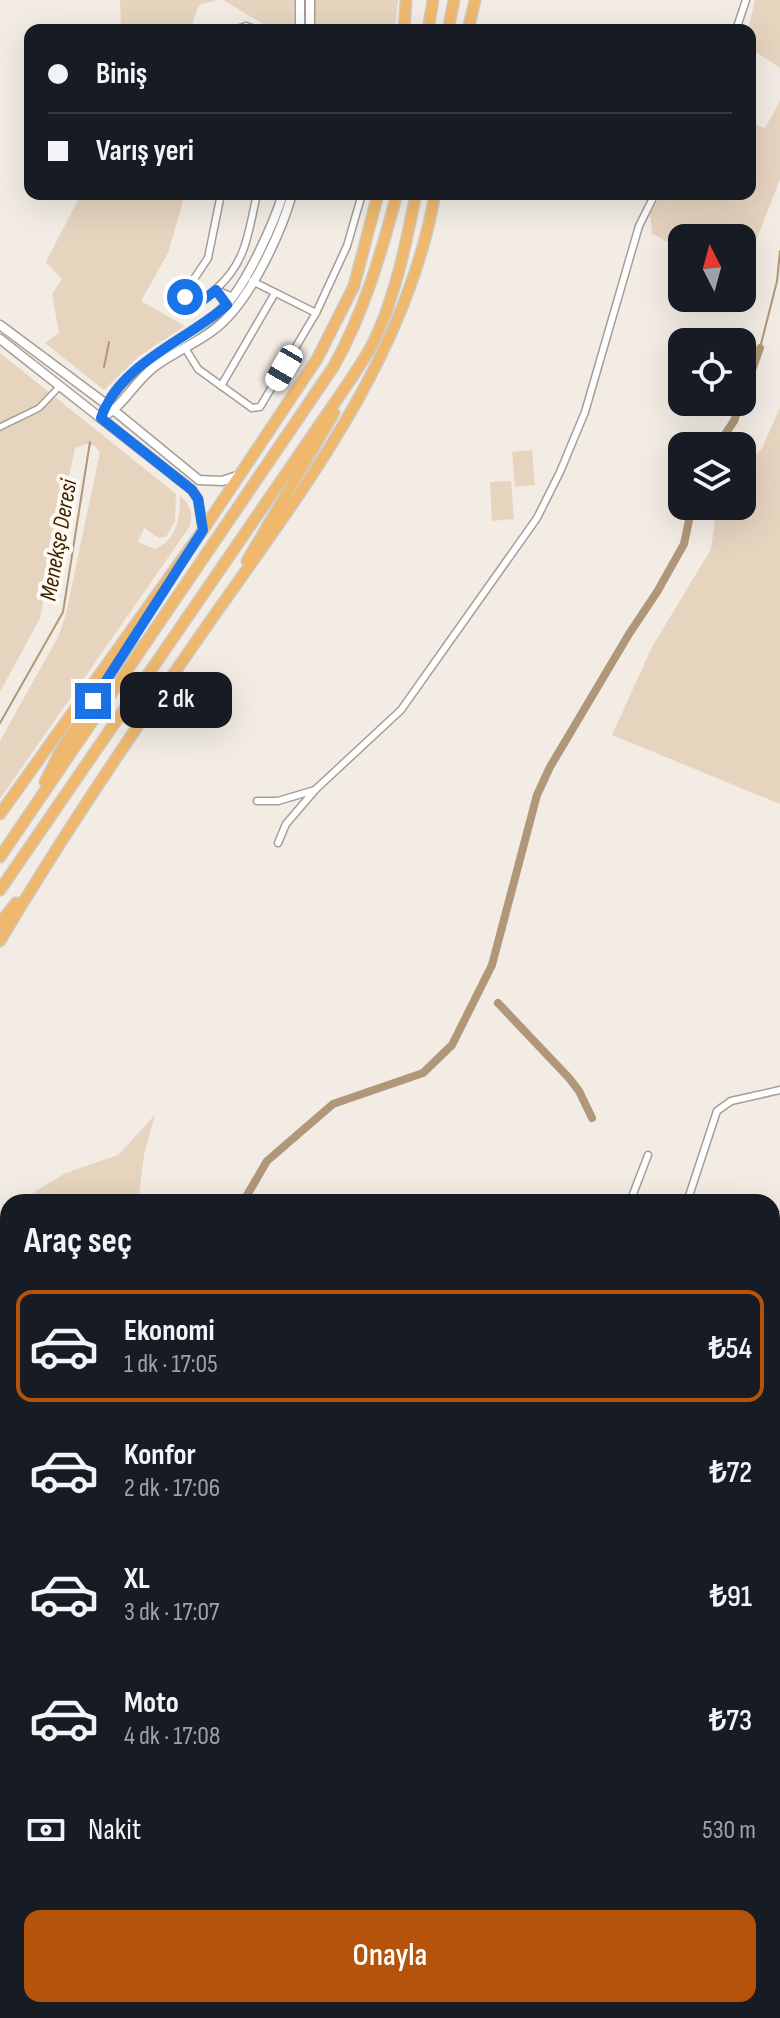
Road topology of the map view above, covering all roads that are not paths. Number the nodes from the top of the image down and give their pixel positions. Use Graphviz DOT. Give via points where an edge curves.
graph roads {
  1 [pos="300,0"];
  2 [pos="310,0"];
  3 [pos="406,0"];
  4 [pos="433,0"];
  5 [pos="454,0"];
  6 [pos="475,0"];
  7 [pos="746,0"];
  8 [pos="300,24"];
  9 [pos="310,24"];
  10 [pos="404,24"];
  11 [pos="429,24"];
  12 [pos="449,24"];
  13 [pos="469,24"];
  14 [pos="738,24"];
  15 [pos="220,200"];
  16 [pos="256,200"];
  17 [pos="281,200"];
  18 [pos="290,200"];
  19 [pos="360,200"];
  20 [pos="376,200"];
  21 [pos="395,200"];
  22 [pos="415,200"];
  23 [pos="434,200"];
  24 [pos="652,200"];
  25 [pos="252,281"];
  26 [pos="216,290"];
  27 [pos="275,293"];
  28 [pos="230,301"];
  29 [pos="316,313"];
  30 [pos="0,325"];
  31 [pos="0,339"];
  32 [pos="185,348"];
  33 [pos="351,379"];
  34 [pos="60,386"];
  35 [pos="221,386"];
  36 [pos="106,404"];
  37 [pos="115,411"];
  38 [pos="101,418"];
  39 [pos="0,427"];
  40 [pos="240,475"];
  41 [pos="203,530"];
  42 [pos="218,611"];
  43 [pos="316,789"];
  44 [pos="257,801"];
  45 [pos="0,814"];
  46 [pos="22,826"];
  47 [pos="278,843"];
  48 [pos="0,857"];
  49 [pos="39,874"];
  50 [pos="0,890"];
  51 [pos="0,923"];
  52 [pos="0,941"];
  53 [pos="780,1090"];
  54 [pos="648,1155"];
  55 [pos="633,1194"];
  56 [pos="690,1194"];
  1 -- 8 [label="street"];
  2 -- 9 [label="street"];
  3 -- 10 [label="highway"];
  4 -- 11 [label="highway"];
  5 -- 12 [label="highway"];
  6 -- 13 [label="highway"];
  7 -- 14 [label="street"];
  15 -- 26 [label="street" via="208,258 186,291 186,301 199,303"];
  16 -- 26 [label="street" via="243,255"];
  17 -- 28 [label="street"];
  18 -- 25 [label="street"];
  19 -- 29 [label="street" via="347,246"];
  20 -- 40 [label="highway" via="354,286 334,330"];
  21 -- 46 [label="highway" via="364,302 334,366"];
  22 -- 33 [label="highway" via="403,258 375,340"];
  23 -- 42 [label="highway" via="419,265 388,344 273,534"];
  24 -- 43 [label="street" via="639,226 585,412 537,518 401,710"];
  25 -- 27 [label="street"];
  25 -- 32 [label="street" via="225,320"];
  26 -- 28 [label="street"];
  27 -- 29 [label="street"];
  27 -- 35 [label="street"];
  28 -- 36 [label="street" via="143,364"];
  29 -- 35 [label="street" via="260,407 252,408"];
  30 -- 36 [label="street"];
  31 -- 34 [label="street"];
  32 -- 35 [label="street" via="198,369"];
  32 -- 37 [label="street" via="152,368"];
  33 -- 42 [label="highway"];
  33 -- 50 [label="highway"];
  34 -- 38 [label="street"];
  34 -- 39 [label="street" via="39,408"];
  36 -- 37 [label="street"];
  36 -- 38 [label="street"];
  37 -- 38 [label="street"];
  37 -- 40 [label="street" via="199,480"];
  38 -- 41 [label="street" via="192,490"];
  40 -- 41 [label="highway"];
  41 -- 45 [label="highway"];
  41 -- 46 [label="highway" via="61,750"];
  42 -- 49 [label="highway"];
  43 -- 44 [label="street" via="278,801"];
  43 -- 47 [label="street" via="286,824"];
  46 -- 48 [label="highway"];
  49 -- 51 [label="highway"];
  49 -- 52 [label="highway"];
  53 -- 56 [label="street" via="731,1101 717,1111"];
  54 -- 55 [label="street"];
}
